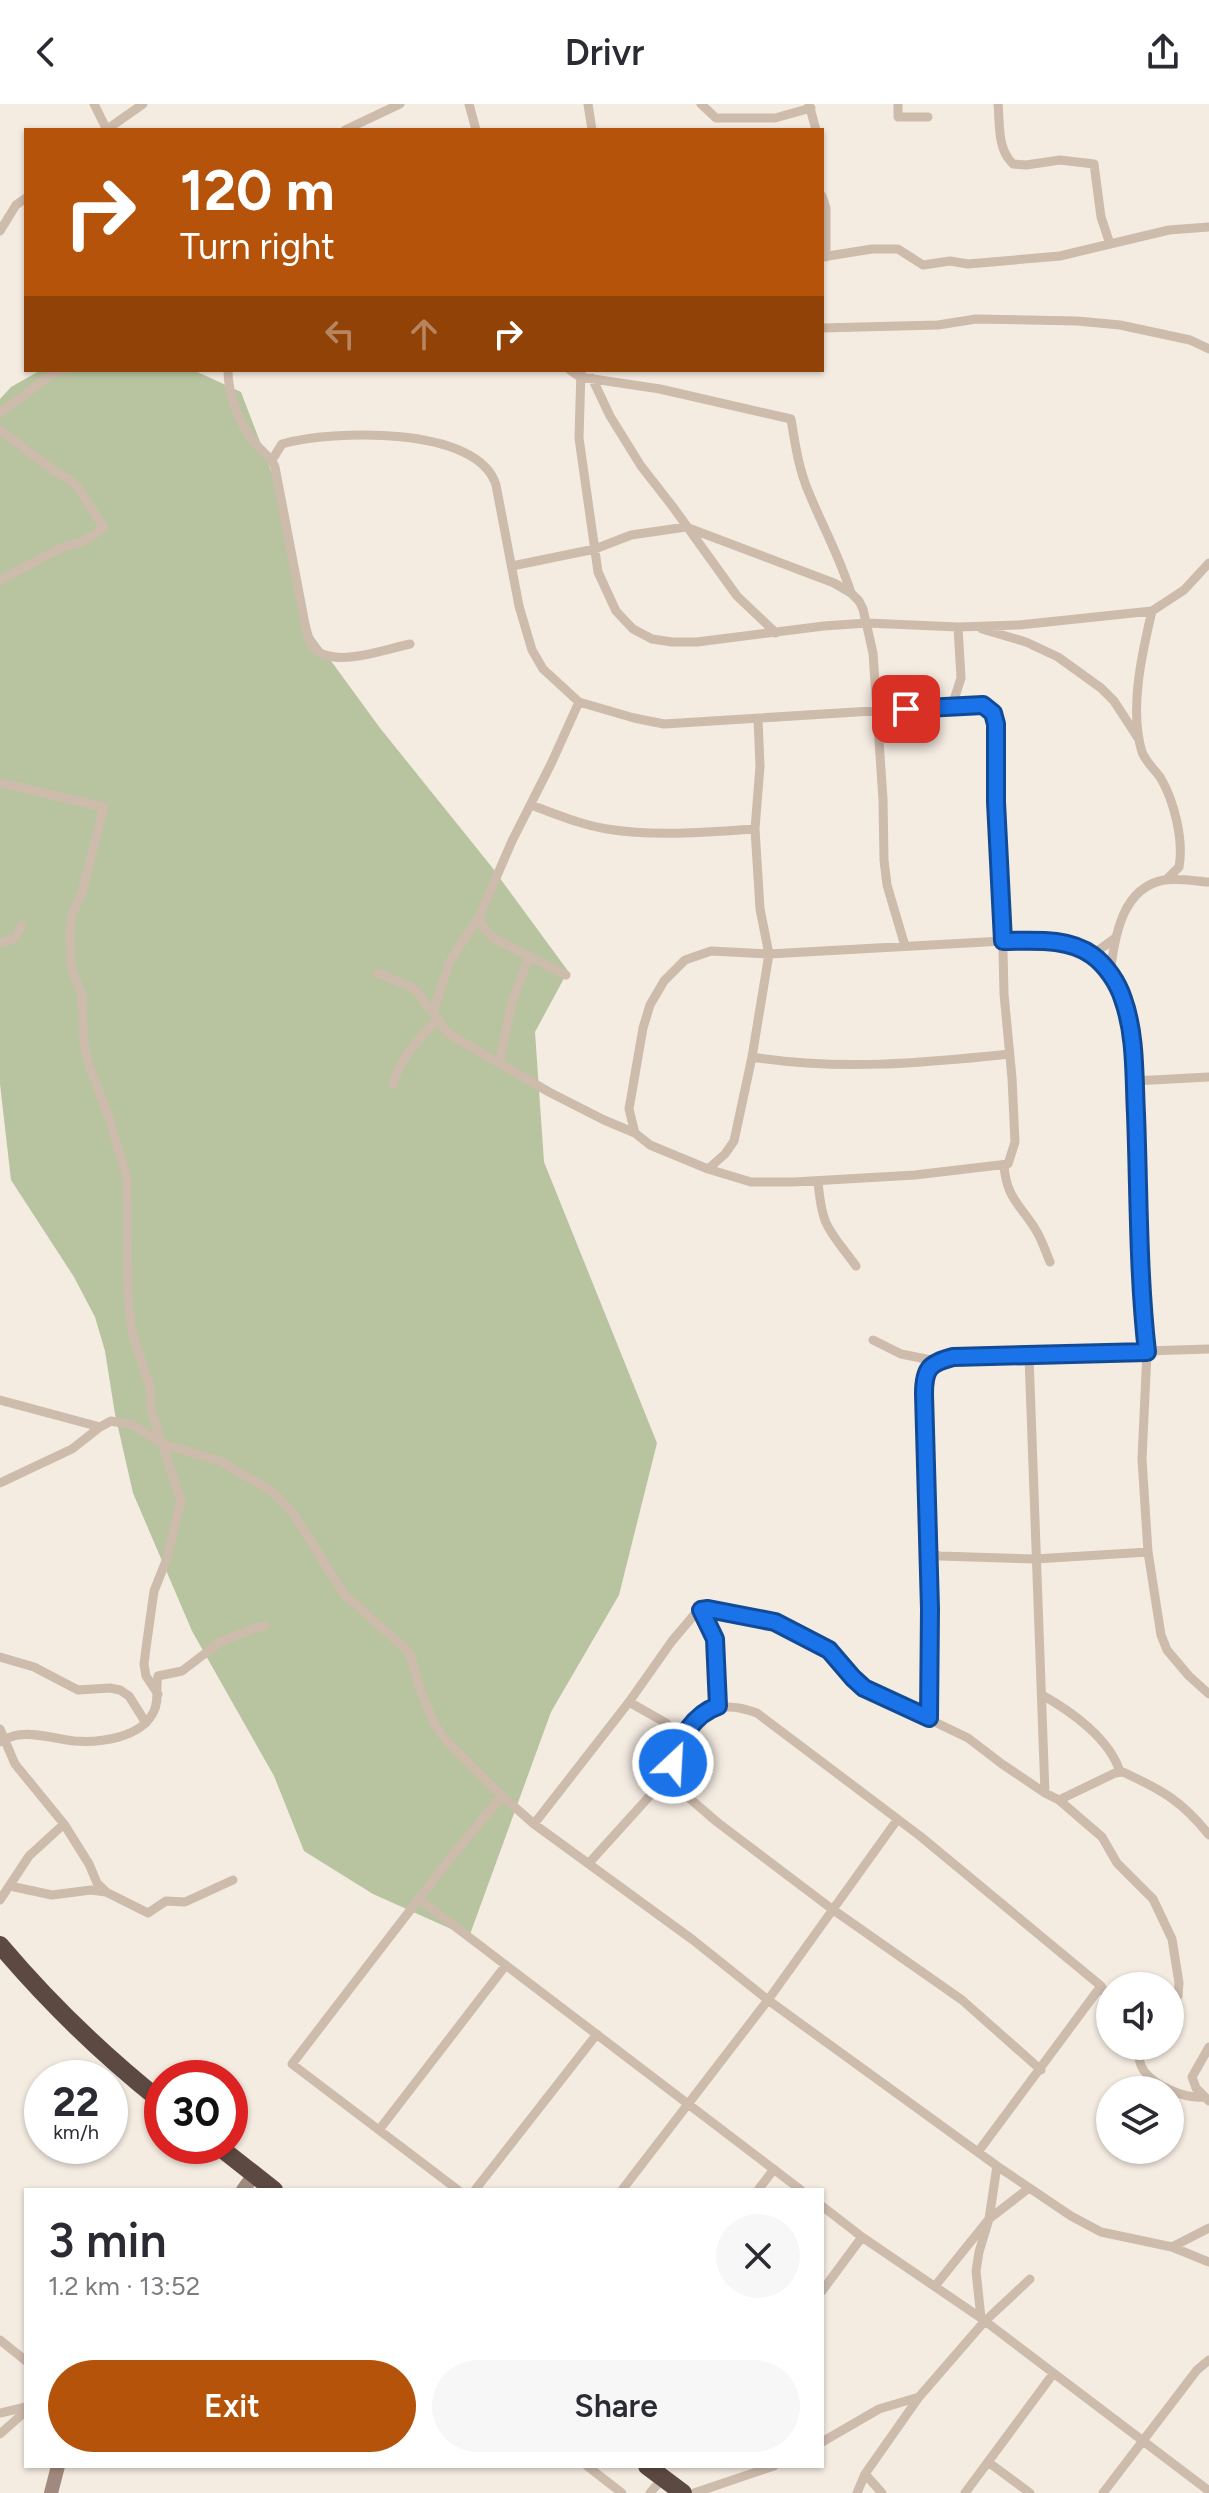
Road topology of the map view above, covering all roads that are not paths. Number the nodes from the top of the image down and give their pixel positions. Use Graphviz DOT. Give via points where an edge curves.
graph roads {
  1 [pos="94,104"];
  2 [pos="143,104"];
  3 [pos="400,104"];
  4 [pos="469,104"];
  5 [pos="588,104"];
  6 [pos="701,104"];
  7 [pos="898,104"];
  8 [pos="998,104"];
  9 [pos="810,106"];
  10 [pos="928,117"];
  11 [pos="105,128"];
  12 [pos="109,128"];
  13 [pos="349,128"];
  14 [pos="475,128"];
  15 [pos="592,128"];
  16 [pos="816,128"];
  17 [pos="24,199"];
  18 [pos="824,202"];
  19 [pos="1209,227"];
  20 [pos="0,231"];
  21 [pos="1110,244"];
  22 [pos="824,257"];
  23 [pos="824,328"];
  24 [pos="1209,349"];
  25 [pos="58,372"];
  26 [pos="228,372"];
  27 [pos="580,373"];
  28 [pos="592,378"];
  29 [pos="0,413"];
  30 [pos="0,430"];
  31 [pos="272,460"];
  32 [pos="686,527"];
  33 [pos="595,549"];
  34 [pos="1209,563"];
  35 [pos="512,566"];
  36 [pos="0,580"];
  37 [pos="851,593"];
  38 [pos="1152,611"];
  39 [pos="867,623"];
  40 [pos="971,626"];
  41 [pos="958,627"];
  42 [pos="776,633"];
  43 [pos="410,644"];
  44 [pos="579,702"];
  45 [pos="952,706"];
  46 [pos="876,712"];
  47 [pos="758,719"];
  48 [pos="1140,741"];
  49 [pos="0,783"];
  50 [pos="531,805"];
  51 [pos="755,829"];
  52 [pos="1166,880"];
  53 [pos="1209,882"];
  54 [pos="479,917"];
  55 [pos="22,925"];
  56 [pos="1114,939"];
  57 [pos="1003,941"];
  58 [pos="0,943"];
  59 [pos="905,946"];
  60 [pos="769,954"];
  61 [pos="1092,955"];
  62 [pos="529,957"];
  63 [pos="378,973"];
  64 [pos="1110,973"];
  65 [pos="566,975"];
  66 [pos="435,1015"];
  67 [pos="1010,1054"];
  68 [pos="752,1057"];
  69 [pos="499,1063"];
  70 [pos="1209,1077"];
  71 [pos="1134,1081"];
  72 [pos="393,1085"];
  73 [pos="635,1133"];
  74 [pos="1004,1165"];
  75 [pos="708,1169"];
  76 [pos="818,1181"];
  77 [pos="1050,1262"];
  78 [pos="856,1266"];
  79 [pos="873,1340"];
  80 [pos="1209,1349"];
  81 [pos="1147,1352"];
  82 [pos="1029,1356"];
  83 [pos="936,1361"];
  84 [pos="0,1400"];
  85 [pos="100,1427"];
  86 [pos="163,1444"];
  87 [pos="0,1483"];
  88 [pos="926,1552"];
  89 [pos="1148,1552"];
  90 [pos="1035,1559"];
  91 [pos="701,1610"];
  92 [pos="265,1626"];
  93 [pos="0,1657"];
  94 [pos="158,1694"];
  95 [pos="1209,1694"];
  96 [pos="1042,1695"];
  97 [pos="629,1702"];
  98 [pos="718,1706"];
  99 [pos="929,1718"];
  100 [pos="146,1723"];
  101 [pos="0,1729"];
  102 [pos="2,1741"];
  103 [pos="675,1755"];
  104 [pos="1120,1772"];
  105 [pos="666,1778"];
  106 [pos="1045,1793"];
  107 [pos="502,1796"];
  108 [pos="1059,1800"];
  109 [pos="897,1820"];
  110 [pos="64,1824"];
  111 [pos="534,1824"];
  112 [pos="1209,1835"];
  113 [pos="589,1863"];
  114 [pos="233,1880"];
  115 [pos="10,1886"];
  116 [pos="106,1892"];
  117 [pos="419,1899"];
  118 [pos="0,1900"];
  119 [pos="832,1909"];
  120 [pos="0,1945"];
  121 [pos="506,1965"];
  122 [pos="1177,1972"];
  123 [pos="1096,1982"];
  124 [pos="1096,1993"];
  125 [pos="768,2000"];
  126 [pos="597,2034"];
  127 [pos="1209,2047"];
  128 [pos="1141,2060"];
  129 [pos="1041,2070"];
  130 [pos="144,2088"];
  131 [pos="1206,2099"];
  132 [pos="688,2104"];
  133 [pos="379,2130"];
  134 [pos="978,2152"];
  135 [pos="234,2164"];
  136 [pos="997,2166"];
  137 [pos="774,2169"];
  138 [pos="249,2182"];
  139 [pos="455,2188"];
  140 [pos="477,2188"];
  141 [pos="624,2188"];
  142 [pos="760,2188"];
  143 [pos="798,2188"];
  144 [pos="1029,2188"];
  145 [pos="824,2208"];
  146 [pos="989,2219"];
  147 [pos="1209,2228"];
  148 [pos="862,2237"];
  149 [pos="1172,2247"];
  150 [pos="1209,2262"];
  151 [pos="1030,2279"];
  152 [pos="935,2286"];
  153 [pos="824,2288"];
  154 [pos="983,2320"];
  155 [pos="0,2340"];
  156 [pos="24,2359"];
  157 [pos="1209,2360"];
  158 [pos="1053,2374"];
  159 [pos="919,2397"];
  160 [pos="24,2409"];
  161 [pos="24,2411"];
  162 [pos="0,2413"];
  163 [pos="0,2434"];
  164 [pos="824,2441"];
  165 [pos="1143,2442"];
  166 [pos="988,2462"];
  167 [pos="57,2468"];
  168 [pos="590,2468"];
  169 [pos="650,2468"];
  170 [pos="745,2470"];
  171 [pos="865,2474"];
  172 [pos="663,2478"];
  173 [pos="1209,2491"];
  174 [pos="51,2493"];
  175 [pos="622,2493"];
  176 [pos="650,2493"];
  177 [pos="683,2493"];
  178 [pos="694,2493"];
  179 [pos="857,2493"];
  180 [pos="882,2493"];
  181 [pos="965,2493"];
  182 [pos="1030,2493"];
  183 [pos="1103,2493"];
  1 -- 11 [label="street"];
  2 -- 12 [label="street"];
  3 -- 13 [label="street"];
  4 -- 14 [label="street"];
  5 -- 15 [label="street"];
  6 -- 9 [label="street" via="716,118 775,118"];
  7 -- 10 [label="street" via="898,117"];
  8 -- 21 [label="street" via="1001,142 1013,164 1094,164"];
  9 -- 16 [label="street"];
  17 -- 20 [label="street"];
  18 -- 22 [label="street"];
  19 -- 21 [label="street"];
  21 -- 22 [label="street" via="1060,256 968,264 923,265 898,249"];
  23 -- 24 [label="street" via="976,319 1077,321 1120,325"];
  25 -- 29 [label="street"];
  26 -- 31 [label="street" via="239,417 250,438"];
  27 -- 28 [label="street"];
  27 -- 33 [label="street" via="579,438"];
  28 -- 32 [label="street" via="641,466"];
  28 -- 37 [label="street" via="791,419 808,492"];
  30 -- 36 [label="street" via="69,479 104,528"];
  31 -- 35 [label="street" via="282,444 322,437 373,435 455,446 493,474"];
  31 -- 43 [label="street" via="313,646 343,659"];
  32 -- 33 [label="street" via="631,535"];
  32 -- 37 [label="street"];
  32 -- 42 [label="street" via="737,596"];
  33 -- 35 [label="street"];
  33 -- 42 [label="street" via="598,572 616,611 652,639 697,642"];
  34 -- 38 [label="street" via="1184,590"];
  35 -- 44 [label="street" via="532,650 554,681"];
  37 -- 39 [label="street"];
  38 -- 40 [label="street"];
  38 -- 48 [label="street" via="1137,688"];
  39 -- 41 [label="street"];
  39 -- 42 [label="street"];
  39 -- 46 [label="street"];
  40 -- 41 [label="street"];
  40 -- 48 [label="street" via="1058,657 1108,694"];
  41 -- 45 [label="street" via="961,678"];
  44 -- 47 [label="street" via="664,724"];
  44 -- 50 [label="street"];
  45 -- 46 [label="street"];
  45 -- 57 [label="street" via="983,705 996,724"];
  46 -- 47 [label="street"];
  46 -- 59 [label="street" via="887,885"];
  47 -- 51 [label="street"];
  48 -- 52 [label="street" via="1146,761 1168,792 1175,817 1179,867"];
  49 -- 86 [label="street" via="104,807 72,915 71,966 82,996 84,1045 127,1178 132,1332"];
  50 -- 51 [label="street" via="610,830 674,834"];
  50 -- 54 [label="street"];
  51 -- 60 [label="street"];
  52 -- 53 [label="street"];
  52 -- 56 [label="street" via="1140,889"];
  54 -- 62 [label="street" via="495,939"];
  54 -- 66 [label="street" via="450,961"];
  55 -- 58 [label="street" via="15,938"];
  56 -- 61 [label="street"];
  56 -- 64 [label="street"];
  57 -- 59 [label="street"];
  57 -- 61 [label="street" via="1069,944"];
  57 -- 67 [label="street"];
  59 -- 60 [label="street"];
  60 -- 68 [label="street"];
  60 -- 73 [label="street" via="711,951 685,960 664,981 643,1028 629,1109"];
  61 -- 64 [label="street"];
  62 -- 65 [label="street"];
  62 -- 69 [label="street" via="512,1002"];
  63 -- 66 [label="street" via="411,987"];
  64 -- 71 [label="street" via="1130,1025"];
  66 -- 69 [label="street" via="449,1034"];
  66 -- 72 [label="street" via="398,1067"];
  67 -- 68 [label="street" via="832,1066"];
  67 -- 74 [label="street" via="1015,1142"];
  68 -- 75 [label="street" via="734,1141"];
  69 -- 73 [label="street"];
  70 -- 71 [label="street"];
  71 -- 81 [label="street"];
  73 -- 75 [label="street" via="650,1145"];
  74 -- 76 [label="street"];
  74 -- 77 [label="street" via="1011,1197 1037,1231"];
  75 -- 76 [label="street" via="751,1182"];
  76 -- 78 [label="street" via="823,1220"];
  79 -- 83 [label="street" via="901,1354"];
  80 -- 81 [label="street"];
  81 -- 82 [label="street"];
  81 -- 89 [label="street" via="1142,1459"];
  82 -- 83 [label="street"];
  82 -- 90 [label="street"];
  83 -- 88 [label="street" via="924,1381"];
  84 -- 85 [label="street"];
  85 -- 86 [label="street" via="111,1421 133,1425"];
  85 -- 87 [label="street" via="72,1449"];
  86 -- 94 [label="street" via="181,1508 154,1591 144,1664"];
  86 -- 107 [label="street" via="220,1461 273,1492 293,1513 344,1594 410,1653 435,1725"];
  88 -- 90 [label="street"];
  88 -- 99 [label="street"];
  89 -- 90 [label="street"];
  89 -- 95 [label="street" via="1161,1635 1174,1659"];
  90 -- 96 [label="street"];
  91 -- 97 [label="street"];
  91 -- 98 [label="street" via="715,1639"];
  91 -- 99 [label="street" via="775,1622 829,1650 864,1688"];
  92 -- 94 [label="street" via="220,1642 182,1671 158,1676"];
  93 -- 100 [label="street" via="34,1667 78,1690 120,1690"];
  94 -- 100 [label="street"];
  96 -- 104 [label="street" via="1068,1709 1113,1754"];
  96 -- 106 [label="street"];
  97 -- 103 [label="street" via="673,1731"];
  97 -- 111 [label="street"];
  98 -- 103 [label="street" via="695,1720"];
  98 -- 109 [label="street" via="757,1713"];
  99 -- 106 [label="street" via="968,1738"];
  100 -- 102 [label="street" via="107,1739 79,1742 25,1735"];
  101 -- 102 [label="street"];
  102 -- 110 [label="street"];
  103 -- 105 [label="street"];
  104 -- 108 [label="street"];
  104 -- 112 [label="street" via="1180,1803"];
  105 -- 113 [label="street"];
  105 -- 119 [label="street"];
  106 -- 108 [label="street"];
  107 -- 111 [label="street"];
  107 -- 117 [label="street"];
  108 -- 122 [label="street" via="1102,1837 1117,1863 1153,1899 1172,1939"];
  109 -- 119 [label="street"];
  109 -- 123 [label="street"];
  110 -- 115 [label="street" via="29,1856"];
  110 -- 116 [label="street"];
  111 -- 113 [label="street"];
  113 -- 125 [label="street"];
  114 -- 116 [label="street" via="185,1902 166,1901 148,1913"];
  115 -- 116 [label="street" via="52,1895"];
  115 -- 118 [label="street"];
  117 -- 121 [label="street"];
  117 -- 133 [label="street" via="292,2064"];
  119 -- 125 [label="street"];
  119 -- 129 [label="street" via="962,2000"];
  120 -- 130 [label="highway" via="76,2027"];
  121 -- 126 [label="street"];
  121 -- 133 [label="street"];
  124 -- 129 [label="street"];
  125 -- 132 [label="street"];
  125 -- 134 [label="street"];
  126 -- 132 [label="street"];
  126 -- 140 [label="street"];
  127 -- 131 [label="street" via="1192,2077"];
  128 -- 131 [label="street" via="1148,2076 1183,2096"];
  129 -- 134 [label="street"];
  132 -- 137 [label="street"];
  132 -- 141 [label="street"];
  133 -- 139 [label="street"];
  134 -- 136 [label="street"];
  135 -- 138 [label="highway"];
  136 -- 144 [label="street"];
  136 -- 146 [label="street"];
  137 -- 142 [label="street"];
  137 -- 143 [label="street"];
  144 -- 146 [label="street"];
  144 -- 149 [label="street" via="1101,2232"];
  145 -- 148 [label="street"];
  146 -- 152 [label="street"];
  146 -- 154 [label="street" via="976,2271"];
  147 -- 149 [label="street"];
  148 -- 152 [label="street"];
  148 -- 153 [label="street"];
  149 -- 150 [label="street"];
  151 -- 154 [label="street"];
  152 -- 154 [label="street"];
  154 -- 158 [label="street"];
  154 -- 159 [label="street"];
  155 -- 156 [label="street"];
  157 -- 165 [label="street"];
  158 -- 165 [label="street"];
  158 -- 166 [label="street"];
  159 -- 164 [label="street" via="879,2409"];
  159 -- 171 [label="street"];
  160 -- 162 [label="street"];
  161 -- 163 [label="street"];
  165 -- 173 [label="street"];
  165 -- 183 [label="street"];
  166 -- 181 [label="street"];
  166 -- 182 [label="street"];
  167 -- 174 [label="street"];
  168 -- 175 [label="street"];
  169 -- 172 [label="highway"];
  170 -- 178 [label="street"];
  171 -- 179 [label="street"];
  171 -- 180 [label="street"];
  172 -- 176 [label="street"];
  172 -- 177 [label="highway"];
}
